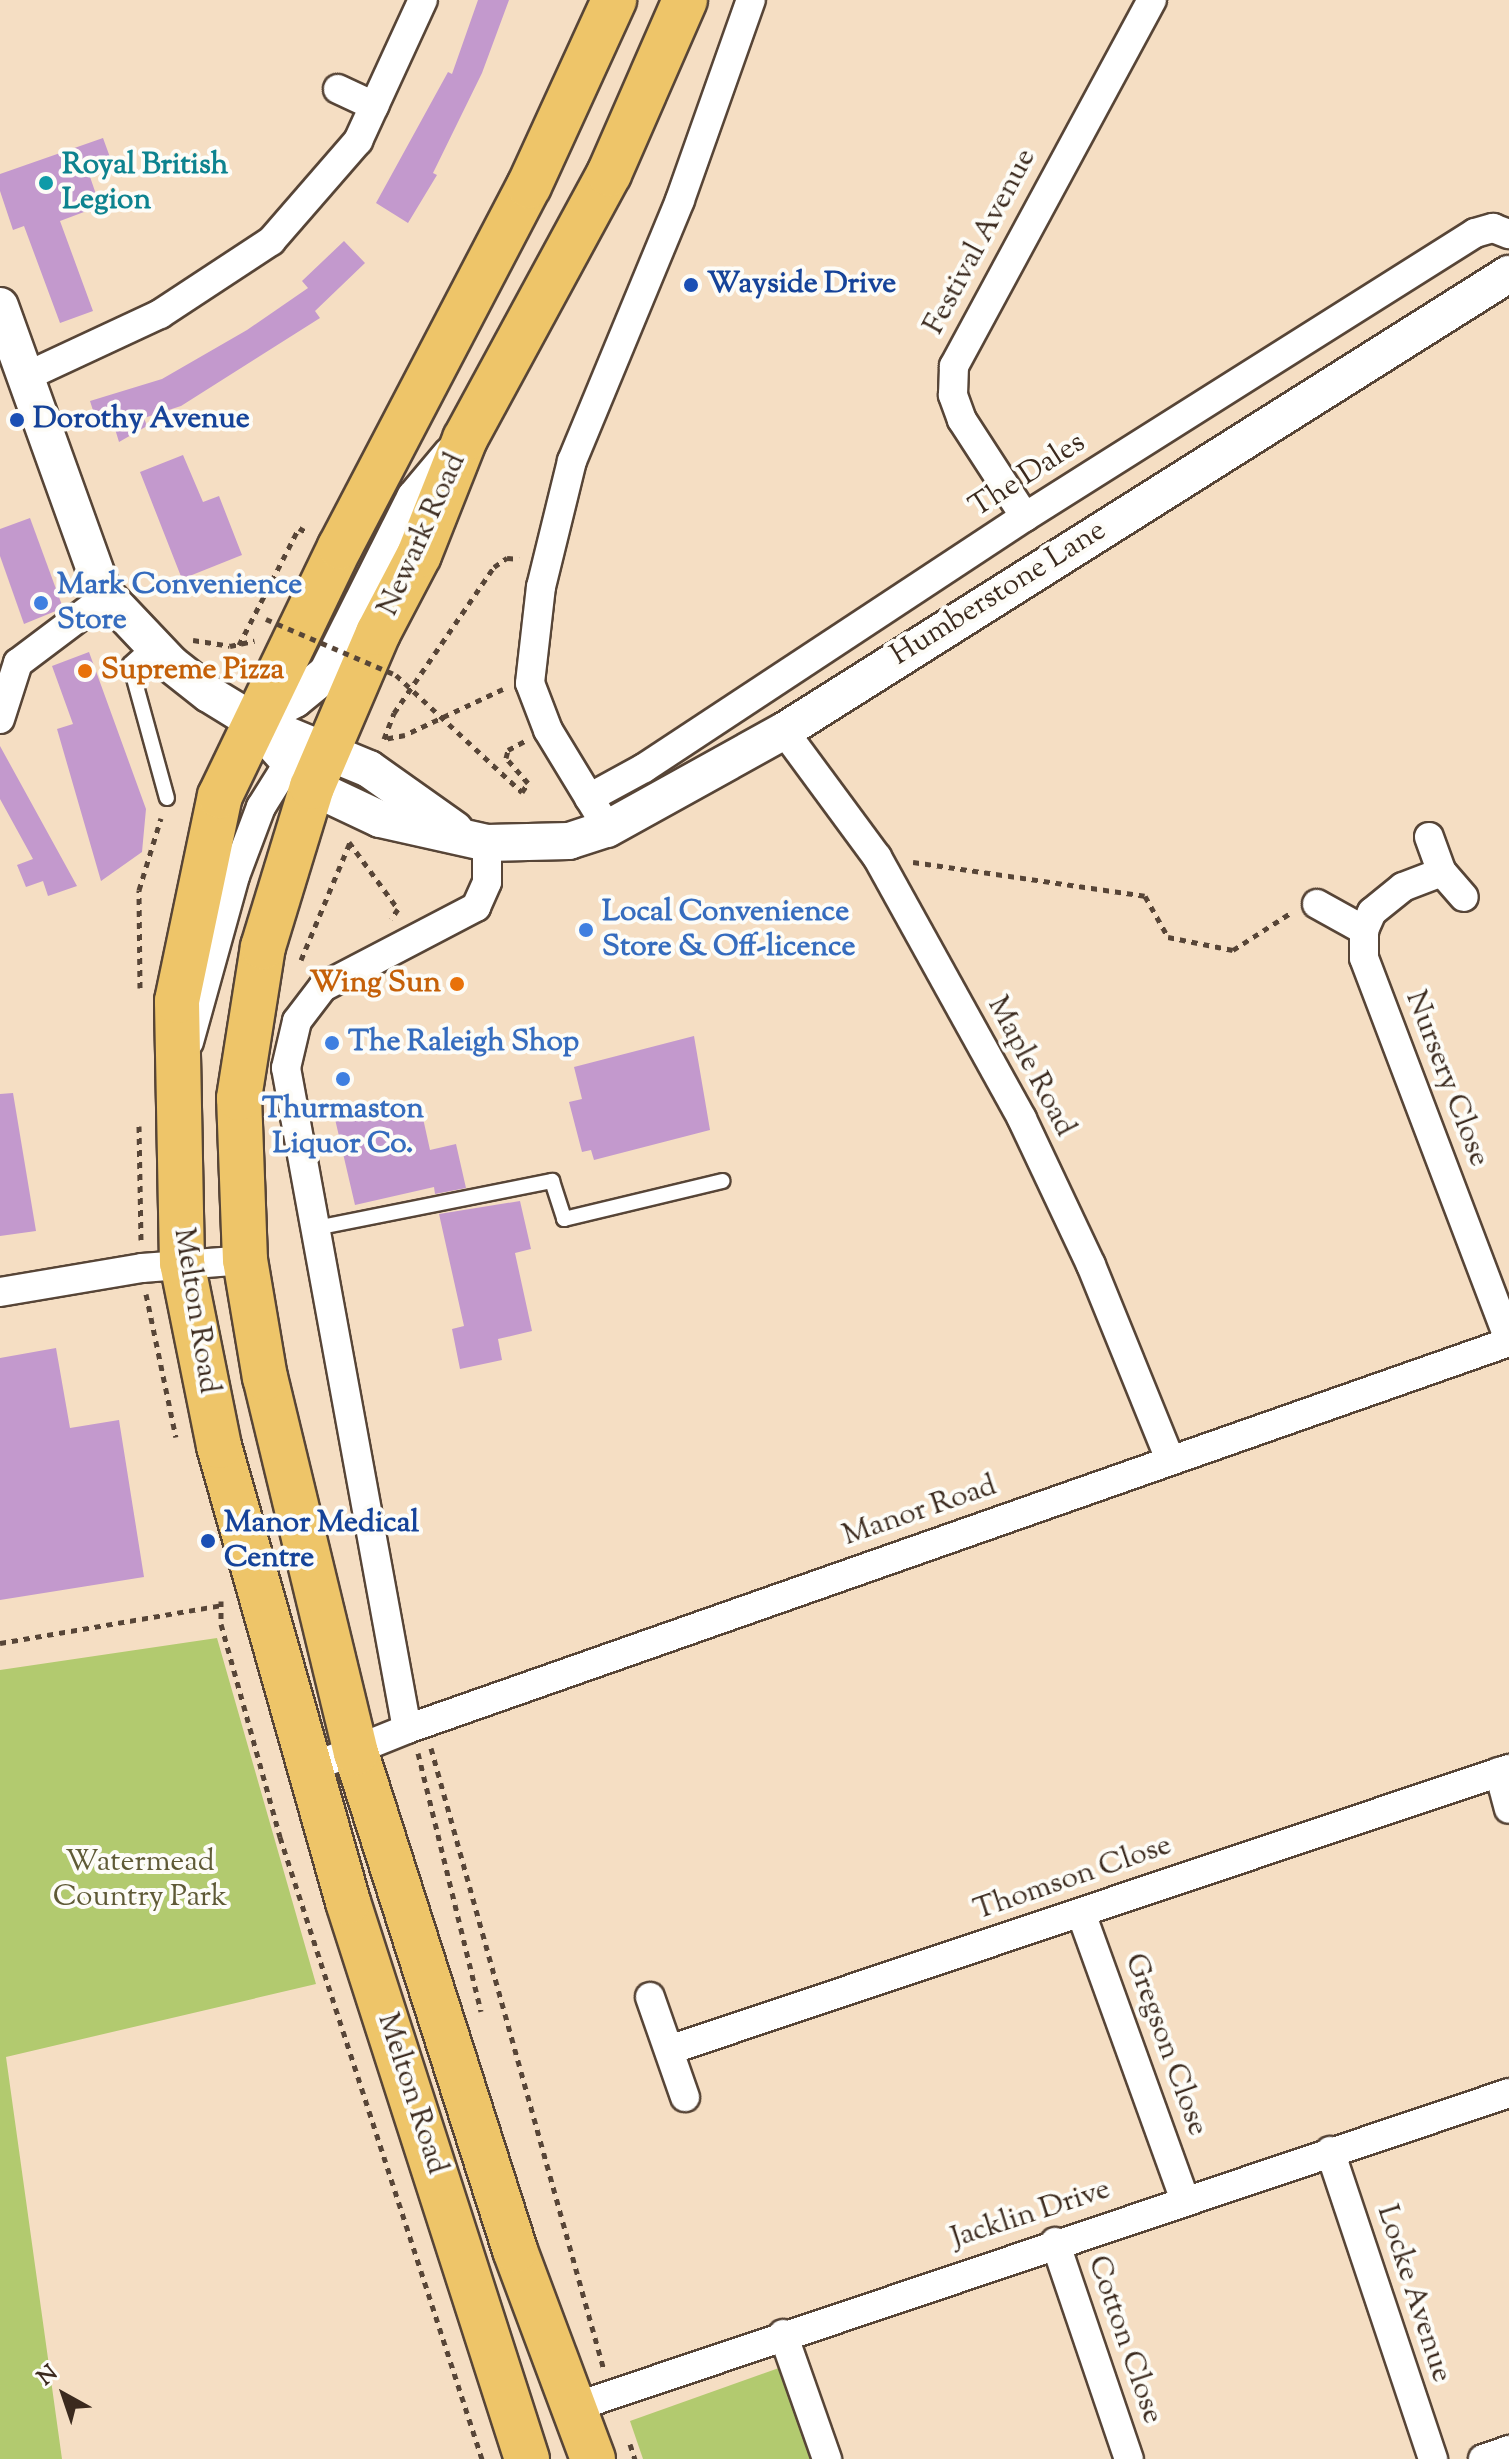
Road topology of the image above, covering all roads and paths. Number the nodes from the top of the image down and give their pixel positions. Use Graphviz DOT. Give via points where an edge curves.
graph roads {
  1 [pos="423,0"];
  2 [pos="614,0"];
  3 [pos="685,0"];
  4 [pos="751,0"];
  5 [pos="1152,0"];
  6 [pos="338,89"];
  7 [pos="374,106"];
  8 [pos="1509,234"];
  9 [pos="1509,274"];
  10 [pos="2,321"];
  11 [pos="25,377"];
  12 [pos="465,439"];
  13 [pos="1025,517"];
  14 [pos="302,548"];
  15 [pos="547,561"];
  16 [pos="107,596"];
  17 [pos="273,605"];
  18 [pos="253,643"];
  19 [pos="152,644"];
  20 [pos="530,683"];
  21 [pos="0,719"];
  22 [pos="253,721"];
  23 [pos="784,731"];
  24 [pos="506,758"];
  25 [pos="310,768"];
  26 [pos="220,796"];
  27 [pos="167,798"];
  28 [pos="589,798"];
  29 [pos="607,829"];
  30 [pos="1429,837"];
  31 [pos="476,840"];
  32 [pos="349,842"];
  33 [pos="877,857"];
  34 [pos="1442,872"];
  35 [pos="1464,897"];
  36 [pos="1317,904"];
  37 [pos="1364,930"];
  38 [pos="380,960"];
  39 [pos="178,1085"];
  40 [pos="239,1098"];
  41 [pos="722,1181"];
  42 [pos="316,1228"];
  43 [pos="245,1260"];
  44 [pos="182,1263"];
  45 [pos="0,1292"];
  46 [pos="1509,1341"];
  47 [pos="1170,1460"];
  48 [pos="0,1643"];
  49 [pos="414,1726"];
  50 [pos="356,1753"];
  51 [pos="308,1769"];
  52 [pos="1504,1770"];
  53 [pos="1509,1809"];
  54 [pos="1081,1913"];
  55 [pos="650,1997"];
  56 [pos="485,2024"];
  57 [pos="669,2050"];
  58 [pos="1509,2093"];
  59 [pos="685,2097"];
  60 [pos="1330,2151"];
  61 [pos="1185,2201"];
  62 [pos="1055,2242"];
  63 [pos="515,2250"];
  64 [pos="783,2334"];
  65 [pos="594,2401"];
  66 [pos="520,2439"];
  67 [pos="1509,2450"];
  68 [pos="482,2459"];
  69 [pos="593,2459"];
  70 [pos="635,2459"];
  71 [pos="827,2459"];
  72 [pos="1129,2459"];
  73 [pos="1433,2459"];
  74 [pos="1483,2459"];
  1 -- 7 [label="street"];
  2 -- 22 [label="highway, Newark Road" via="529,186"];
  3 -- 12 [label="highway, Newark Road" via="609,174"];
  4 -- 15 [label="street" via="680,200 572,461"];
  5 -- 13 [label="street, Festival Avenue" via="954,366 953,395 962,420"];
  6 -- 7 [label="street"];
  7 -- 11 [label="street" via="358,141 271,241 160,314"];
  8 -- 13 [label="street, The Dales" via="1493,228 1475,233"];
  9 -- 23 [label="street, Humberstone Lane"];
  10 -- 11 [label="street"];
  11 -- 16 [label="street"];
  12 -- 22 [label="street" via="415,498 327,673 295,699"];
  12 -- 25 [label="highway, Newark Road" via="419,555"];
  13 -- 28 [label="street, The Dales" via="644,768"];
  14 -- 18 [label="path" via="309,534 299,528 239,645"];
  15 -- 20 [label="street"];
  15 -- 20 [label="path" via="507,558 494,567 394,713 384,739 405,735 497,691"];
  16 -- 19 [label="street"];
  16 -- 21 [label="street" via="18,663"];
  17 -- 24 [label="path, bridge" via="266,619 396,675 522,792 528,783"];
  19 -- 22 [label="street" via="209,694"];
  19 -- 27 [label="lane" via="130,664"];
  20 -- 28 [label="street" via="548,730"];
  22 -- 25 [label="street"];
  22 -- 26 [label="highway, Newark Road"];
  23 -- 29 [label="street, Humberstone Lane"];
  23 -- 33 [label="street, Maple Road"];
  25 -- 31 [label="street" via="369,769"];
  25 -- 39 [label="street" via="271,788 235,876"];
  25 -- 40 [label="highway, Newark Road" via="263,947"];
  26 -- 39 [label="highway, Melton Road" via="177,1001"];
  28 -- 29 [label="street"];
  29 -- 31 [label="street, Humberstone Lane" via="569,841"];
  30 -- 34 [label="street"];
  31 -- 38 [label="street" via="487,882 476,907"];
  32 -- 38 [label="path" via="398,909 373,942"];
  33 -- 36 [label="path" via="1145,896 1168,937 1233,950 1297,909"];
  33 -- 47 [label="street, Maple Road" via="1022,1119 1091,1265"];
  34 -- 35 [label="street"];
  34 -- 37 [label="street" via="1384,899"];
  36 -- 37 [label="street"];
  37 -- 46 [label="street, Nursery Close" via="1364,958"];
  38 -- 42 [label="street" via="323,987 297,1021 289,1045 286,1068"];
  39 -- 44 [label="highway, Melton Road"];
  40 -- 43 [label="highway, Melton Road"];
  41 -- 42 [label="lane" via="564,1219 552,1181"];
  42 -- 49 [label="street"];
  43 -- 44 [label="street"];
  43 -- 50 [label="highway, Melton Road" via="265,1378"];
  44 -- 45 [label="street"];
  44 -- 51 [label="highway, Melton Road" via="222,1461"];
  46 -- 47 [label="street, Manor Road"];
  47 -- 49 [label="street, Manor Road"];
  48 -- 68 [label="path" via="222,1605 221,1624 280,1837"];
  49 -- 50 [label="street, Manor Road"];
  49 -- 56 [label="path" via="417,1762"];
  49 -- 65 [label="path" via="442,1775"];
  50 -- 51 [label="street"];
  50 -- 63 [label="highway, Melton Road"];
  51 -- 66 [label="highway, Melton Road"];
  52 -- 53 [label="street, Thomson Close"];
  52 -- 54 [label="street, Thomson Close"];
  54 -- 57 [label="street, Thomson Close"];
  54 -- 61 [label="street, Gregson Close"];
  55 -- 57 [label="street"];
  57 -- 59 [label="street"];
  58 -- 60 [label="street, Jacklin Drive"];
  60 -- 61 [label="street, Jacklin Drive"];
  60 -- 73 [label="street, Locke Avenue"];
  61 -- 62 [label="street, Jacklin Drive"];
  62 -- 64 [label="street, Jacklin Drive"];
  62 -- 72 [label="street, Cotton Close"];
  63 -- 65 [label="highway, Melton Road"];
  63 -- 66 [label="highway, Melton Road" via="498,2271 526,2382"];
  64 -- 65 [label="street, Jacklin Drive"];
  64 -- 71 [label="street"];
  65 -- 69 [label="highway, Melton Road"];
  65 -- 70 [label="path"];
  67 -- 74 [label="street"];
}
